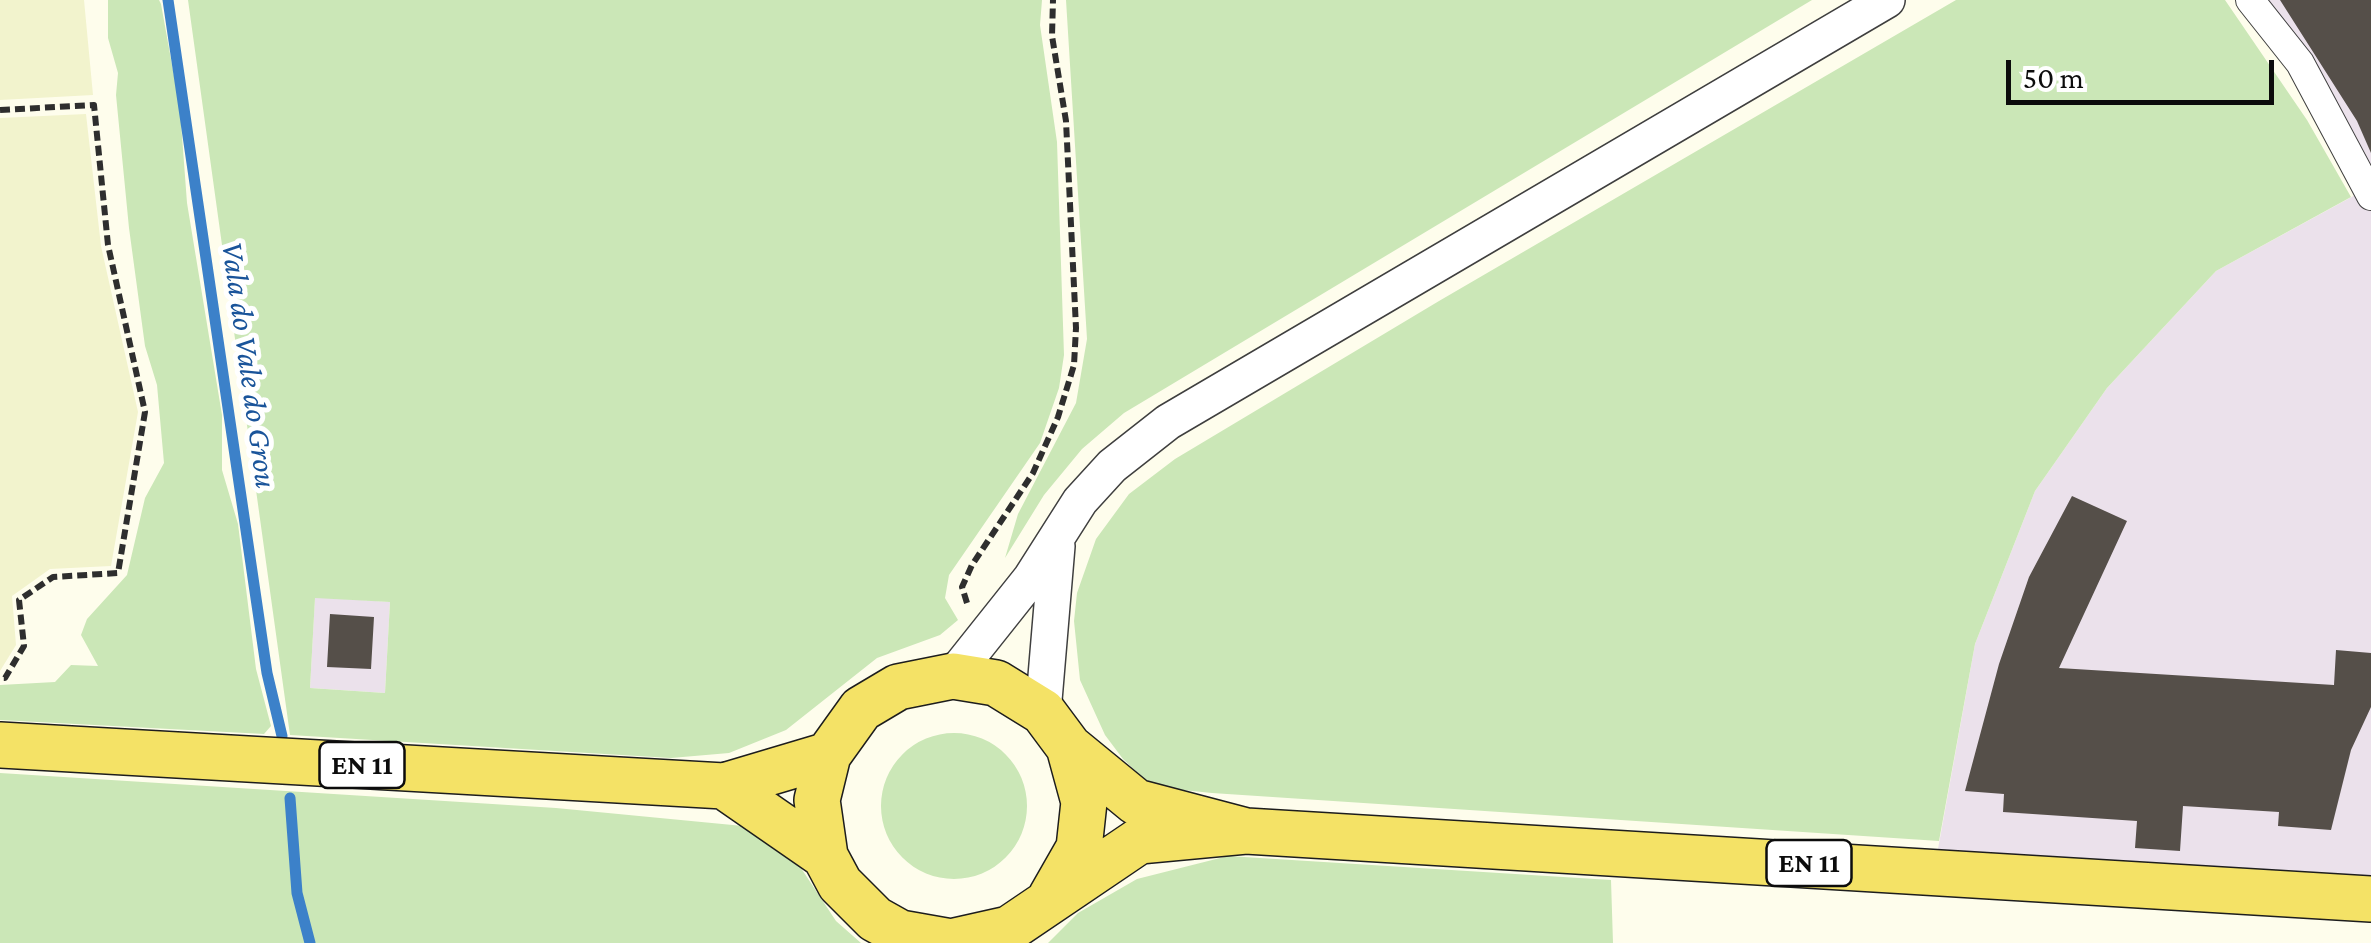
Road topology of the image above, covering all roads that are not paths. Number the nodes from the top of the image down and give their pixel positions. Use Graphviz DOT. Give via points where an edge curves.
graph roads {
  1 [pos="1887,0"];
  2 [pos="2250,0"];
  3 [pos="2371,196"];
  4 [pos="1057,540"];
  5 [pos="953,676"];
  6 [pos="1056,729"];
  7 [pos="0,745"];
  8 [pos="828,755"];
  9 [pos="724,786"];
  10 [pos="1246,831"];
  11 [pos="825,856"];
  12 [pos="1050,898"];
  13 [pos="2371,899"];
  14 [pos="982,941"];
  1 -- 4 [label="street" via="1168,422 1112,466"];
  2 -- 3 [label="street" via="2300,62"];
  4 -- 5 [label="street"];
  4 -- 6 [label="street"];
  5 -- 6 [label="main road" via="996,682"];
  5 -- 8 [label="main road" via="898,686 862,709"];
  6 -- 10 [label="main road, EN 11" via="1136,802"];
  6 -- 12 [label="main road" via="1084,802 1079,848"];
  7 -- 9 [label="main road, EN 11"];
  8 -- 9 [label="main road, EN 11"];
  8 -- 11 [label="main road" via="817,800"];
  9 -- 11 [label="main road"];
  10 -- 12 [label="main road, EN 11" via="1139,841"];
  10 -- 13 [label="main road, EN 11"];
  11 -- 14 [label="main road" via="840,884 876,920 900,933"];
  12 -- 14 [label="main road"];
}
